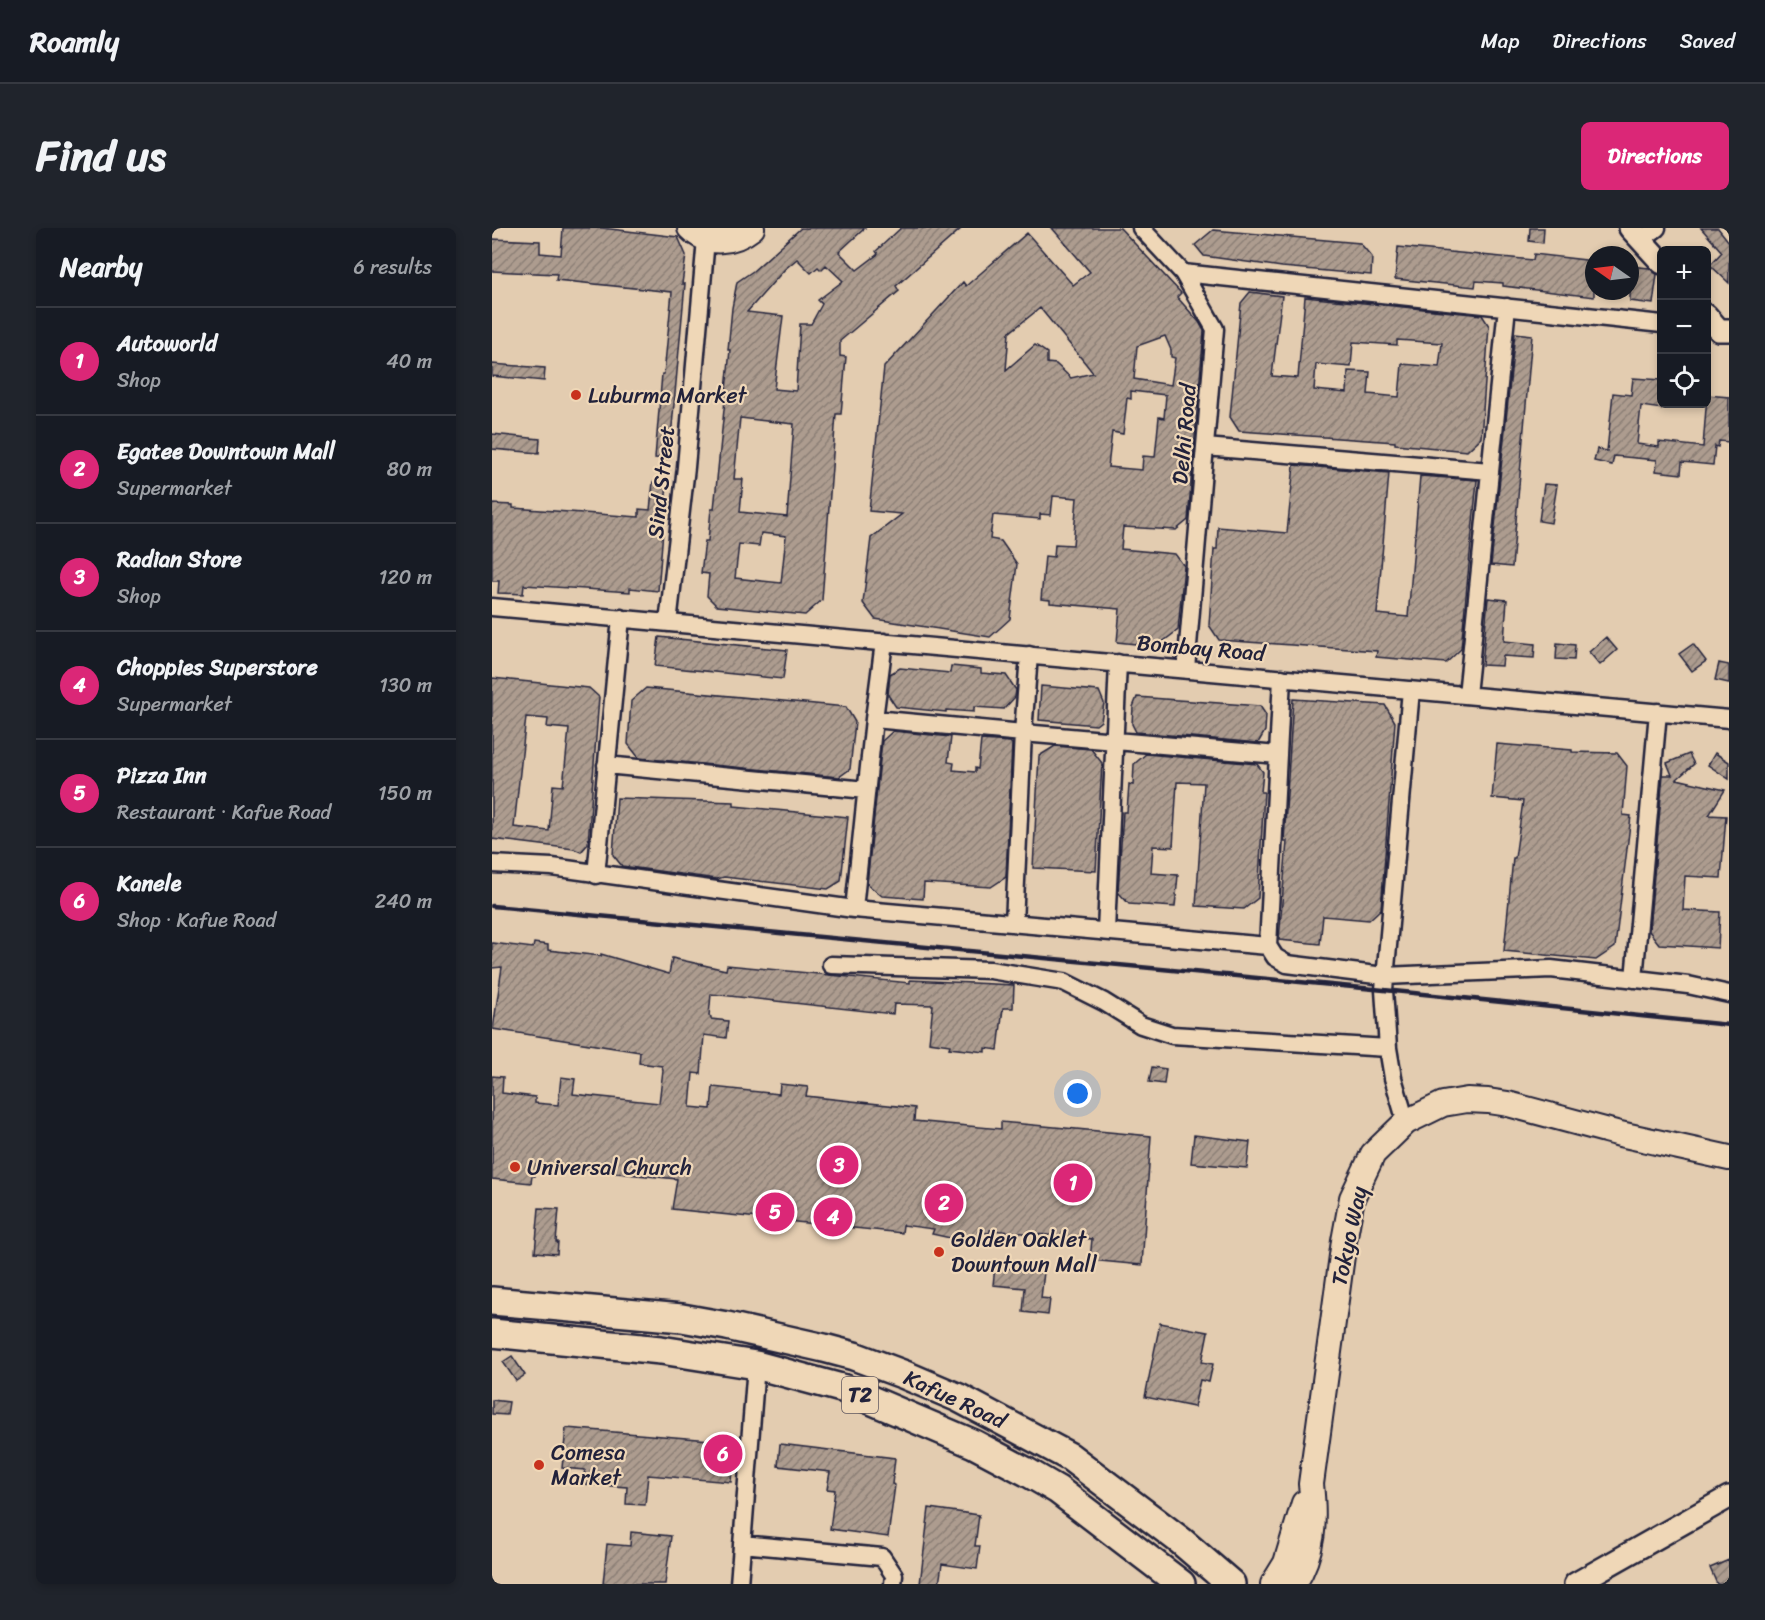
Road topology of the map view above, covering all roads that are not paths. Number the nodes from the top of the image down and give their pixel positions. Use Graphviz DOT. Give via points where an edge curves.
graph roads {
  1 [pos="752,228"];
  2 [pos="1141,228"];
  3 [pos="693,232"];
  4 [pos="1643,232"];
  5 [pos="1657,254"];
  6 [pos="1183,273"];
  7 [pos="1507,307"];
  8 [pos="1657,323"];
  9 [pos="1205,447"];
  10 [pos="1490,471"];
  11 [pos="492,607"];
  12 [pos="621,618"];
  13 [pos="669,622"];
  14 [pos="884,642"];
  15 [pos="1029,655"];
  16 [pos="1118,663"];
  17 [pos="1186,669"];
  18 [pos="1282,678"];
  19 [pos="1411,690"];
  20 [pos="1467,695"];
  21 [pos="1658,712"];
  22 [pos="1729,718"];
  23 [pos="874,719"];
  24 [pos="1023,733"];
  25 [pos="1115,741"];
  26 [pos="1278,755"];
  27 [pos="606,765"];
  28 [pos="866,790"];
  29 [pos="492,864"];
  30 [pos="596,875"];
  31 [pos="854,909"];
  32 [pos="1014,923"];
  33 [pos="1106,931"];
  34 [pos="1268,946"];
  35 [pos="831,965"];
  36 [pos="1384,976"];
  37 [pos="1634,979"];
  38 [pos="1729,994"];
  39 [pos="1388,1048"];
  40 [pos="1406,1122"];
  41 [pos="1729,1158"];
  42 [pos="492,1301"];
  43 [pos="492,1333"];
  44 [pos="756,1365"];
  45 [pos="1311,1484"];
  46 [pos="1729,1497"];
  47 [pos="742,1544"];
  48 [pos="739,1584"];
  49 [pos="893,1584"];
  50 [pos="1181,1584"];
  51 [pos="1231,1584"];
  52 [pos="1273,1584"];
  53 [pos="1294,1584"];
  54 [pos="1575,1584"];
  1 -- 3 [label="main road" via="732,239 714,241"];
  2 -- 6 [label="street, Delhi Road"];
  3 -- 13 [label="street, Sind Street" via="686,467"];
  4 -- 5 [label="street"];
  6 -- 7 [label="street"];
  6 -- 9 [label="street, Delhi Road" via="1215,329"];
  7 -- 8 [label="street"];
  7 -- 10 [label="street"];
  9 -- 10 [label="street"];
  9 -- 17 [label="street, Delhi Road"];
  10 -- 20 [label="street"];
  11 -- 12 [label="street, Bombay Road"];
  12 -- 13 [label="street, Bombay Road"];
  12 -- 27 [label="street"];
  13 -- 14 [label="street, Bombay Road"];
  14 -- 15 [label="street, Bombay Road"];
  14 -- 23 [label="street"];
  15 -- 16 [label="street, Bombay Road"];
  15 -- 24 [label="street"];
  16 -- 17 [label="street, Bombay Road"];
  16 -- 25 [label="street"];
  17 -- 18 [label="street, Bombay Road"];
  18 -- 19 [label="street, Bombay Road"];
  18 -- 26 [label="street"];
  19 -- 20 [label="street, Bombay Road"];
  19 -- 36 [label="street"];
  20 -- 21 [label="street, Bombay Road"];
  21 -- 22 [label="street, Bombay Road"];
  21 -- 37 [label="street"];
  23 -- 24 [label="street"];
  23 -- 28 [label="street"];
  24 -- 25 [label="street"];
  24 -- 32 [label="street"];
  25 -- 26 [label="street"];
  25 -- 33 [label="street"];
  26 -- 34 [label="street"];
  27 -- 28 [label="street"];
  27 -- 30 [label="street"];
  28 -- 31 [label="street"];
  29 -- 30 [label="street" via="552,867"];
  30 -- 31 [label="street"];
  31 -- 32 [label="street"];
  32 -- 33 [label="street"];
  33 -- 34 [label="street"];
  34 -- 36 [label="street" via="1275,957 1287,964"];
  35 -- 39 [label="street" via="990,970 1064,982 1141,1025 1173,1035"];
  36 -- 37 [label="street" via="1551,969"];
  36 -- 39 [label="street"];
  37 -- 38 [label="street"];
  39 -- 40 [label="street"];
  40 -- 41 [label="main road, Tokyo Way" via="1443,1104 1488,1101"];
  40 -- 45 [label="main road, Tokyo Way" via="1373,1154 1352,1198"];
  42 -- 51 [label="main road, Kafue Road / T2" via="682,1318 727,1326 824,1347 905,1375 959,1398 1070,1457"];
  43 -- 44 [label="main road, Kafue Road / T2" via="661,1350"];
  44 -- 47 [label="street"];
  44 -- 50 [label="main road, Kafue Road / T2" via="845,1389 984,1450 1058,1490"];
  45 -- 52 [label="main road, Tokyo Way" via="1286,1563"];
  45 -- 53 [label="main road, Tokyo Way" via="1314,1513 1310,1549"];
  46 -- 54 [label="street"];
  47 -- 48 [label="street"];
  47 -- 49 [label="street" via="882,1557 894,1575"];
}
